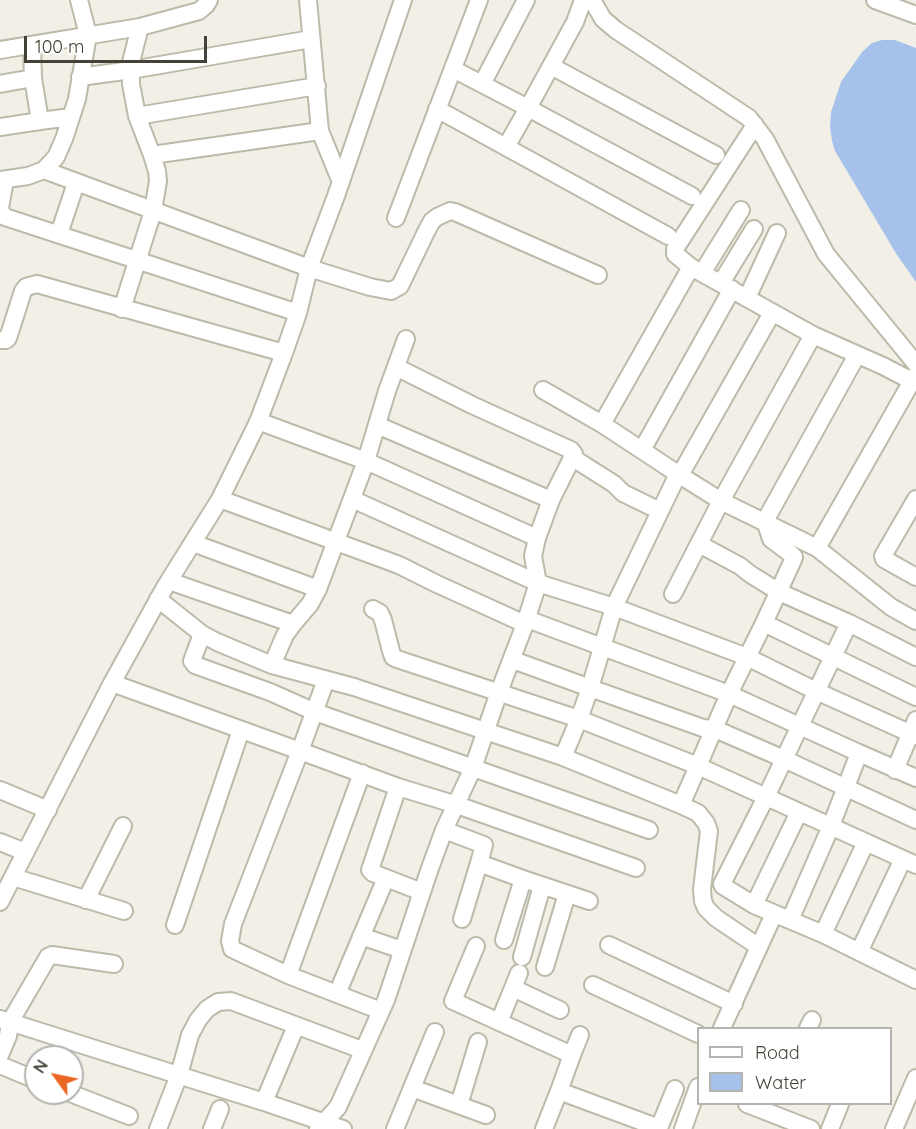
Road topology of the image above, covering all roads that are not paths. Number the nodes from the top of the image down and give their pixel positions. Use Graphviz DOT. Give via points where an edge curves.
graph roads {
  1 [pos="79,0"];
  2 [pos="209,0"];
  3 [pos="308,0"];
  4 [pos="403,0"];
  5 [pos="479,0"];
  6 [pos="526,0"];
  7 [pos="583,0"];
  8 [pos="592,0"];
  9 [pos="875,0"];
  10 [pos="916,15"];
  11 [pos="140,27"];
  12 [pos="88,35"];
  13 [pos="311,39"];
  14 [pos="32,45"];
  15 [pos="0,50"];
  16 [pos="551,66"];
  17 [pos="453,69"];
  18 [pos="131,70"];
  19 [pos="80,77"];
  20 [pos="33,78"];
  21 [pos="0,84"];
  22 [pos="482,84"];
  23 [pos="317,86"];
  24 [pos="528,108"];
  25 [pos="437,109"];
  26 [pos="137,116"];
  27 [pos="71,117"];
  28 [pos="40,121"];
  29 [pos="755,125"];
  30 [pos="0,127"];
  31 [pos="320,130"];
  32 [pos="506,147"];
  33 [pos="152,155"];
  34 [pos="716,155"];
  35 [pos="44,170"];
  36 [pos="3,180"];
  37 [pos="341,182"];
  38 [pos="76,183"];
  39 [pos="692,196"];
  40 [pos="741,210"];
  41 [pos="153,211"];
  42 [pos="396,218"];
  43 [pos="754,229"];
  44 [pos="777,233"];
  45 [pos="59,234"];
  46 [pos="668,236"];
  47 [pos="138,261"];
  48 [pos="309,268"];
  49 [pos="696,270"];
  50 [pos="598,275"];
  51 [pos="726,286"];
  52 [pos="747,298"];
  53 [pos="122,309"];
  54 [pos="298,313"];
  55 [pos="772,314"];
  56 [pos="813,335"];
  57 [pos="406,339"];
  58 [pos="0,340"];
  59 [pos="284,354"];
  60 [pos="857,355"];
  61 [pos="916,364"];
  62 [pos="396,367"];
  63 [pos="914,378"];
  64 [pos="543,390"];
  65 [pos="258,421"];
  66 [pos="602,424"];
  67 [pos="377,425"];
  68 [pos="642,450"];
  69 [pos="573,459"];
  70 [pos="366,461"];
  71 [pos="678,474"];
  72 [pos="352,499"];
  73 [pos="916,499"];
  74 [pos="220,500"];
  75 [pos="551,500"];
  76 [pos="721,501"];
  77 [pos="660,511"];
  78 [pos="765,521"];
  79 [pos="537,538"];
  80 [pos="335,541"];
  81 [pos="193,543"];
  82 [pos="699,544"];
  83 [pos="817,548"];
  84 [pos="916,577"];
  85 [pos="169,581"];
  86 [pos="538,583"];
  87 [pos="318,589"];
  88 [pos="779,592"];
  89 [pos="673,594"];
  90 [pos="158,599"];
  91 [pos="614,607"];
  92 [pos="372,609"];
  93 [pos="526,621"];
  94 [pos="916,621"];
  95 [pos="764,623"];
  96 [pos="849,623"];
  97 [pos="293,624"];
  98 [pos="202,634"];
  99 [pos="602,646"];
  100 [pos="832,656"];
  101 [pos="747,657"];
  102 [pos="916,657"];
  103 [pos="513,660"];
  104 [pos="272,665"];
  105 [pos="326,680"];
  106 [pos="112,683"];
  107 [pos="590,688"];
  108 [pos="816,691"];
  109 [pos="499,692"];
  110 [pos="729,694"];
  111 [pos="916,697"];
  112 [pos="315,711"];
  113 [pos="579,719"];
  114 [pos="800,725"];
  115 [pos="715,729"];
  116 [pos="241,730"];
  117 [pos="914,730"];
  118 [pos="486,731"];
  119 [pos="300,751"];
  120 [pos="859,753"];
  121 [pos="563,758"];
  122 [pos="784,759"];
  123 [pos="698,766"];
  124 [pos="473,768"];
  125 [pos="895,770"];
  126 [pos="362,773"];
  127 [pos="916,778"];
  128 [pos="398,787"];
  129 [pos="845,788"];
  130 [pos="0,790"];
  131 [pos="766,797"];
  132 [pos="457,805"];
  133 [pos="681,805"];
  134 [pos="48,810"];
  135 [pos="799,812"];
  136 [pos="916,820"];
  137 [pos="123,826"];
  138 [pos="831,826"];
  139 [pos="444,830"];
  140 [pos="649,830"];
  141 [pos="0,842"];
  142 [pos="866,842"];
  143 [pos="25,852"];
  144 [pos="910,862"];
  145 [pos="479,863"];
  146 [pos="636,868"];
  147 [pos="13,878"];
  148 [pos="386,878"];
  149 [pos="523,879"];
  150 [pos="543,886"];
  151 [pos="422,892"];
  152 [pos="567,894"];
  153 [pos="86,900"];
  154 [pos="589,901"];
  155 [pos="0,902"];
  156 [pos="754,905"];
  157 [pos="124,911"];
  158 [pos="782,917"];
  159 [pos="462,919"];
  160 [pos="175,925"];
  161 [pos="823,934"];
  162 [pos="362,936"];
  163 [pos="504,940"];
  164 [pos="609,945"];
  165 [pos="476,946"];
  166 [pos="759,947"];
  167 [pos="402,950"];
  168 [pos="859,952"];
  169 [pos="114,964"];
  170 [pos="545,967"];
  171 [pos="518,973"];
  172 [pos="288,975"];
  173 [pos="916,980"];
  174 [pos="593,985"];
  175 [pos="337,994"];
  176 [pos="734,1004"];
  177 [pos="560,1010"];
  178 [pos="381,1011"];
  179 [pos="5,1020"];
  180 [pos="499,1022"];
  181 [pos="296,1026"];
  182 [pos="723,1027"];
  183 [pos="435,1032"];
  184 [pos="697,1033"];
  185 [pos="580,1035"];
  186 [pos="478,1042"];
  187 [pos="362,1050"];
  188 [pos="0,1055"];
  189 [pos="572,1055"];
  190 [pos="0,1065"];
  191 [pos="24,1075"];
  192 [pos="178,1075"];
  193 [pos="916,1078"];
  194 [pos="412,1088"];
  195 [pos="675,1089"];
  196 [pos="559,1091"];
  197 [pos="697,1092"];
  198 [pos="84,1098"];
  199 [pos="264,1102"];
  200 [pos="911,1104"];
  201 [pos="459,1105"];
  202 [pos="749,1105"];
  203 [pos="840,1105"];
  204 [pos="220,1109"];
  205 [pos="486,1115"];
  206 [pos="129,1116"];
  207 [pos="772,1116"];
  208 [pos="320,1126"];
  209 [pos="158,1129"];
  210 [pos="212,1129"];
  211 [pos="343,1129"];
  212 [pos="395,1129"];
  213 [pos="544,1129"];
  214 [pos="683,1129"];
  215 [pos="811,1129"];
  216 [pos="830,1129"];
  217 [pos="894,1129"];
  1 -- 12 [label="street"];
  2 -- 11 [label="street" via="199,10"];
  3 -- 13 [label="street"];
  4 -- 37 [label="street"];
  5 -- 17 [label="street"];
  6 -- 22 [label="street"];
  7 -- 16 [label="street"];
  8 -- 29 [label="street" via="603,19 616,30 749,117"];
  9 -- 10 [label="street"];
  11 -- 12 [label="street"];
  11 -- 18 [label="street"];
  12 -- 14 [label="street"];
  12 -- 19 [label="street"];
  13 -- 18 [label="street"];
  13 -- 23 [label="street"];
  14 -- 15 [label="street"];
  14 -- 20 [label="street"];
  16 -- 24 [label="street"];
  16 -- 34 [label="street"];
  17 -- 22 [label="street"];
  17 -- 25 [label="street"];
  18 -- 19 [label="street"];
  18 -- 26 [label="street"];
  19 -- 27 [label="street"];
  20 -- 21 [label="street"];
  20 -- 28 [label="street"];
  22 -- 24 [label="street"];
  23 -- 26 [label="street"];
  23 -- 31 [label="street"];
  24 -- 32 [label="street"];
  24 -- 39 [label="street"];
  25 -- 32 [label="street"];
  25 -- 42 [label="street"];
  26 -- 33 [label="street"];
  27 -- 28 [label="street"];
  27 -- 35 [label="street" via="56,157"];
  28 -- 30 [label="street"];
  29 -- 49 [label="street" via="675,249 675,254"];
  29 -- 61 [label="street" via="826,254"];
  31 -- 33 [label="street"];
  31 -- 37 [label="street"];
  32 -- 46 [label="street"];
  33 -- 41 [label="street" via="158,181"];
  35 -- 36 [label="street" via="28,177"];
  35 -- 38 [label="street"];
  36 -- 45 [label="street" via="0,208 5,217"];
  37 -- 48 [label="street"];
  38 -- 41 [label="street"];
  38 -- 45 [label="street"];
  40 -- 49 [label="street"];
  41 -- 47 [label="street"];
  41 -- 48 [label="street"];
  43 -- 51 [label="street"];
  44 -- 52 [label="street"];
  45 -- 47 [label="street"];
  47 -- 53 [label="street"];
  47 -- 54 [label="street"];
  48 -- 50 [label="street" via="391,291 400,286 432,221 454,212"];
  48 -- 54 [label="street"];
  49 -- 51 [label="street"];
  49 -- 66 [label="street"];
  51 -- 52 [label="street"];
  51 -- 68 [label="street"];
  52 -- 55 [label="street"];
  53 -- 58 [label="street" via="32,285 23,291 8,338"];
  53 -- 59 [label="street"];
  54 -- 59 [label="street"];
  55 -- 56 [label="street"];
  55 -- 71 [label="street"];
  56 -- 60 [label="street"];
  56 -- 76 [label="street"];
  57 -- 62 [label="street"];
  59 -- 65 [label="street"];
  60 -- 63 [label="street"];
  60 -- 78 [label="street"];
  62 -- 67 [label="street"];
  62 -- 69 [label="street" via="571,450"];
  63 -- 83 [label="street"];
  64 -- 66 [label="street"];
  65 -- 70 [label="street"];
  65 -- 74 [label="street"];
  66 -- 68 [label="street"];
  67 -- 70 [label="street"];
  67 -- 75 [label="street"];
  68 -- 71 [label="street"];
  69 -- 75 [label="street"];
  69 -- 77 [label="street" via="623,493"];
  70 -- 72 [label="street"];
  70 -- 79 [label="street"];
  71 -- 76 [label="street"];
  71 -- 77 [label="street"];
  72 -- 80 [label="street"];
  72 -- 86 [label="street"];
  73 -- 84 [label="street" via="883,556"];
  74 -- 80 [label="street"];
  74 -- 81 [label="street"];
  75 -- 79 [label="street"];
  76 -- 78 [label="street"];
  76 -- 82 [label="street"];
  77 -- 91 [label="street"];
  78 -- 83 [label="street"];
  78 -- 88 [label="street" via="771,539 794,557"];
  79 -- 86 [label="street" via="533,556"];
  80 -- 87 [label="street"];
  80 -- 93 [label="street"];
  81 -- 85 [label="street"];
  81 -- 87 [label="street"];
  82 -- 88 [label="street"];
  82 -- 89 [label="street"];
  83 -- 94 [label="street" via="891,607"];
  85 -- 90 [label="street"];
  85 -- 97 [label="street"];
  86 -- 91 [label="street"];
  86 -- 93 [label="street"];
  87 -- 97 [label="street"];
  88 -- 95 [label="street"];
  88 -- 96 [label="street"];
  90 -- 98 [label="street"];
  90 -- 106 [label="street"];
  91 -- 99 [label="street"];
  91 -- 101 [label="street"];
  92 -- 109 [label="street" via="380,613 393,657"];
  93 -- 99 [label="street"];
  93 -- 103 [label="street"];
  95 -- 100 [label="street"];
  95 -- 101 [label="street"];
  96 -- 100 [label="street"];
  96 -- 102 [label="street"];
  97 -- 104 [label="street"];
  98 -- 104 [label="street"];
  98 -- 112 [label="street" via="192,661 195,664"];
  99 -- 107 [label="street"];
  99 -- 110 [label="street"];
  100 -- 108 [label="street"];
  100 -- 111 [label="street"];
  101 -- 108 [label="street"];
  101 -- 110 [label="street"];
  103 -- 107 [label="street"];
  103 -- 109 [label="street"];
  104 -- 105 [label="street"];
  105 -- 112 [label="street"];
  105 -- 118 [label="street"];
  106 -- 116 [label="street"];
  106 -- 134 [label="street"];
  107 -- 113 [label="street"];
  107 -- 115 [label="street"];
  108 -- 114 [label="street"];
  108 -- 117 [label="street"];
  109 -- 113 [label="street"];
  109 -- 118 [label="street"];
  110 -- 114 [label="street"];
  110 -- 115 [label="street"];
  112 -- 119 [label="street"];
  112 -- 124 [label="street"];
  113 -- 121 [label="street"];
  113 -- 123 [label="street"];
  114 -- 120 [label="street"];
  114 -- 122 [label="street"];
  115 -- 122 [label="street"];
  115 -- 123 [label="street"];
  116 -- 119 [label="street"];
  116 -- 160 [label="street"];
  117 -- 125 [label="street"];
  118 -- 121 [label="street"];
  118 -- 124 [label="street"];
  119 -- 126 [label="street"];
  119 -- 172 [label="street" via="233,924 230,941 232,949"];
  120 -- 125 [label="street"];
  120 -- 129 [label="street"];
  121 -- 133 [label="street"];
  122 -- 129 [label="street"];
  122 -- 131 [label="street"];
  123 -- 131 [label="street"];
  123 -- 133 [label="street"];
  124 -- 132 [label="street"];
  124 -- 140 [label="street"];
  125 -- 127 [label="street"];
  126 -- 128 [label="street"];
  126 -- 172 [label="street"];
  128 -- 132 [label="street"];
  128 -- 148 [label="street" via="370,870"];
  129 -- 136 [label="street"];
  129 -- 138 [label="street"];
  130 -- 134 [label="street"];
  131 -- 135 [label="street"];
  131 -- 156 [label="street" via="722,884"];
  132 -- 139 [label="street"];
  132 -- 146 [label="street"];
  133 -- 166 [label="street" via="698,813 709,831 702,889 706,908"];
  134 -- 143 [label="street"];
  135 -- 138 [label="street"];
  135 -- 156 [label="street"];
  137 -- 153 [label="street"];
  138 -- 142 [label="street"];
  138 -- 158 [label="street"];
  139 -- 145 [label="street" via="484,845"];
  139 -- 151 [label="street"];
  141 -- 143 [label="street"];
  142 -- 144 [label="street"];
  142 -- 161 [label="street"];
  143 -- 147 [label="street"];
  144 -- 168 [label="street"];
  145 -- 149 [label="street"];
  145 -- 159 [label="street"];
  147 -- 153 [label="street"];
  147 -- 155 [label="street"];
  148 -- 151 [label="street"];
  148 -- 162 [label="street"];
  149 -- 150 [label="street"];
  149 -- 163 [label="street"];
  150 -- 152 [label="street"];
  150 -- 171 [label="street"];
  151 -- 167 [label="street"];
  152 -- 154 [label="street"];
  152 -- 170 [label="street"];
  153 -- 157 [label="street"];
  156 -- 158 [label="street"];
  158 -- 161 [label="street"];
  158 -- 166 [label="street"];
  161 -- 168 [label="street"];
  162 -- 167 [label="street"];
  162 -- 175 [label="street"];
  164 -- 176 [label="street"];
  165 -- 180 [label="street" via="453,1001"];
  166 -- 176 [label="street"];
  167 -- 178 [label="street"];
  168 -- 173 [label="street"];
  169 -- 179 [label="street" via="48,957"];
  171 -- 177 [label="street"];
  171 -- 180 [label="street"];
  172 -- 175 [label="street"];
  174 -- 184 [label="street"];
  175 -- 178 [label="street"];
  176 -- 182 [label="street"];
  178 -- 187 [label="street"];
  179 -- 188 [label="street" via="8,1036"];
  179 -- 192 [label="street"];
  180 -- 189 [label="street"];
  181 -- 187 [label="street"];
  181 -- 192 [label="street" via="231,1001 218,1002 198,1020"];
  181 -- 199 [label="street"];
  183 -- 194 [label="street"];
  185 -- 189 [label="street"];
  186 -- 201 [label="street"];
  187 -- 208 [label="street" via="338,1107"];
  189 -- 196 [label="street"];
  190 -- 191 [label="street"];
  192 -- 199 [label="street"];
  192 -- 209 [label="street"];
  193 -- 200 [label="street"];
  194 -- 201 [label="street"];
  194 -- 212 [label="street"];
  195 -- 196 [label="street" via="659,1128"];
  196 -- 213 [label="street"];
  197 -- 214 [label="street"];
  198 -- 206 [label="street"];
  199 -- 208 [label="street"];
  200 -- 217 [label="street"];
  201 -- 205 [label="street"];
  202 -- 207 [label="street"];
  203 -- 216 [label="street"];
  204 -- 210 [label="street"];
  207 -- 215 [label="street"];
  208 -- 211 [label="street"];
}
